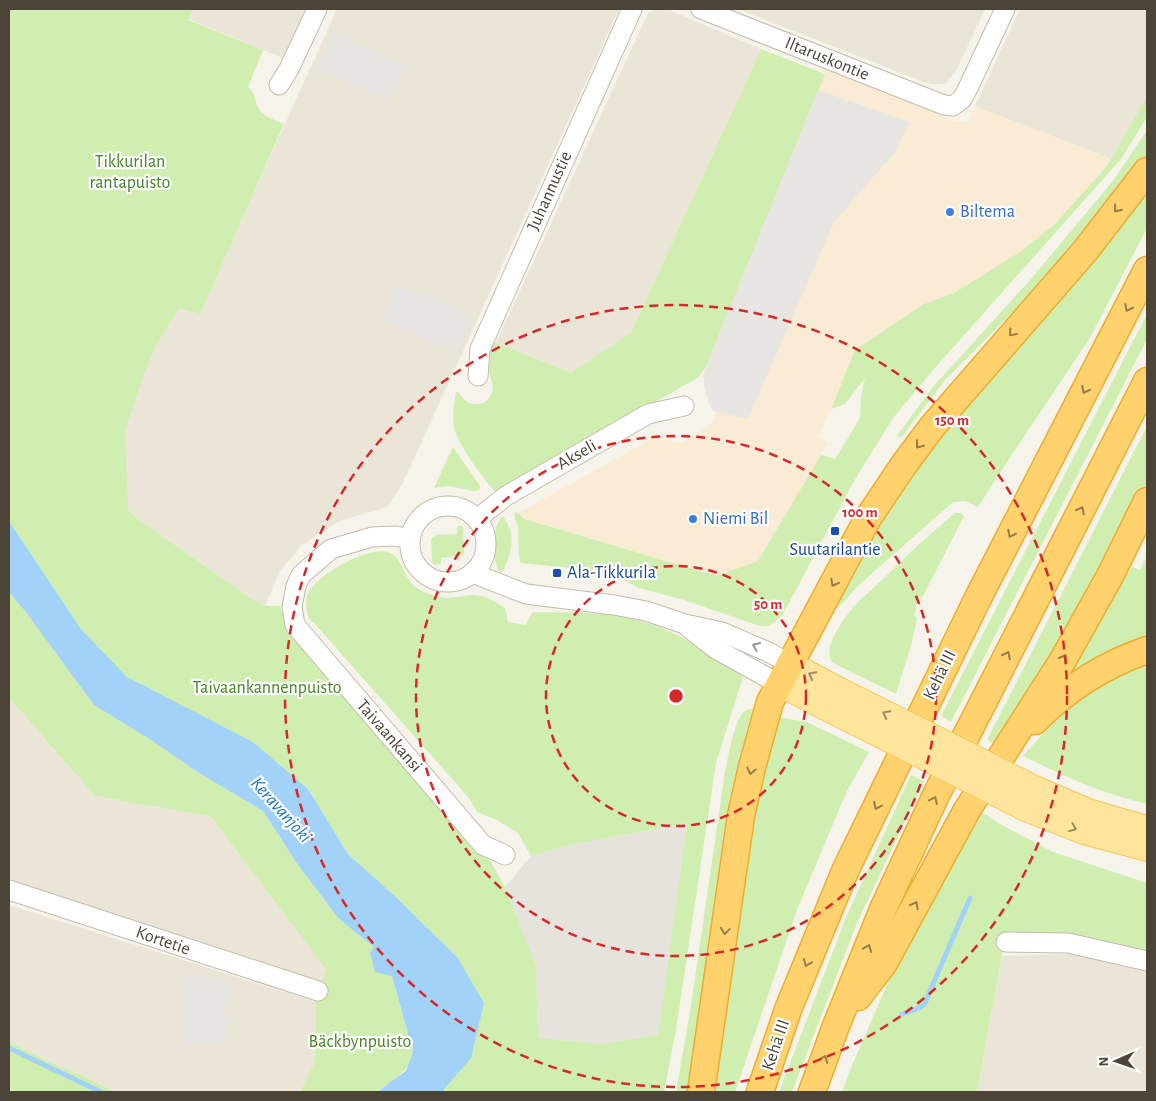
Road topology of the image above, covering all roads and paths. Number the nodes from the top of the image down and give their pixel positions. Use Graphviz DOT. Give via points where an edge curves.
graph roads {
  1 [pos="317,9"];
  2 [pos="632,9"];
  3 [pos="701,9"];
  4 [pos="1005,9"];
  5 [pos="279,85"];
  6 [pos="1147,171"];
  7 [pos="1147,270"];
  8 [pos="478,376"];
  9 [pos="1147,381"];
  10 [pos="684,406"];
  11 [pos="1147,500"];
  12 [pos="477,519"];
  13 [pos="410,539"];
  14 [pos="472,573"];
  15 [pos="1147,650"];
  16 [pos="784,674"];
  17 [pos="1000,758"];
  18 [pos="1033,800"];
  19 [pos="1147,828"];
  20 [pos="1147,849"];
  21 [pos="505,854"];
  22 [pos="9,890"];
  23 [pos="1006,942"];
  24 [pos="1147,961"];
  25 [pos="318,991"];
  26 [pos="836,1026"];
  27 [pos="700,1092"];
  28 [pos="760,1092"];
  29 [pos="812,1092"];
  1 -- 5 [label="street"];
  2 -- 8 [label="street, Juhannustie" via="480,349"];
  3 -- 4 [label="street, Iltaruskontie" via="953,106 968,88"];
  6 -- 16 [label="highway, one-way" via="1085,251 932,427 903,466 868,518"];
  7 -- 28 [label="highway, Kehä III, one-way" via="978,598 846,869 789,1007"];
  26 -- 9 [label="highway, one-way" via="884,908 937,794"];
  10 -- 12 [label="street, Akseli" via="648,414 506,496"];
  17 -- 11 [label="highway, one-way" via="1063,660 1110,576"];
  12 -- 13 [label="street" via="459,507 437,507 417,521"];
  12 -- 14 [label="street" via="484,533 486,548"];
  13 -- 14 [label="street" via="414,561 429,577 451,582"];
  13 -- 21 [label="street, Taivaankansi" via="372,537 331,550 301,576 296,586 292,607 295,624 483,845"];
  14 -- 16 [label="street" via="526,594 646,611 722,632 766,651"];
  15 -- 17 [label="highway" via="1099,670 1067,692"];
  16 -- 18 [label="main road, bridge"];
  16 -- 27 [label="highway, one-way" via="763,724 741,816"];
  26 -- 17 [label="highway, one-way" via="884,963"];
  18 -- 19 [label="main road"];
  18 -- 20 [label="main road, one-way" via="1084,832"];
  22 -- 25 [label="street, Kortetie"];
  23 -- 24 [label="street" via="1068,943"];
  29 -- 26 [label="highway, one-way"];
}
